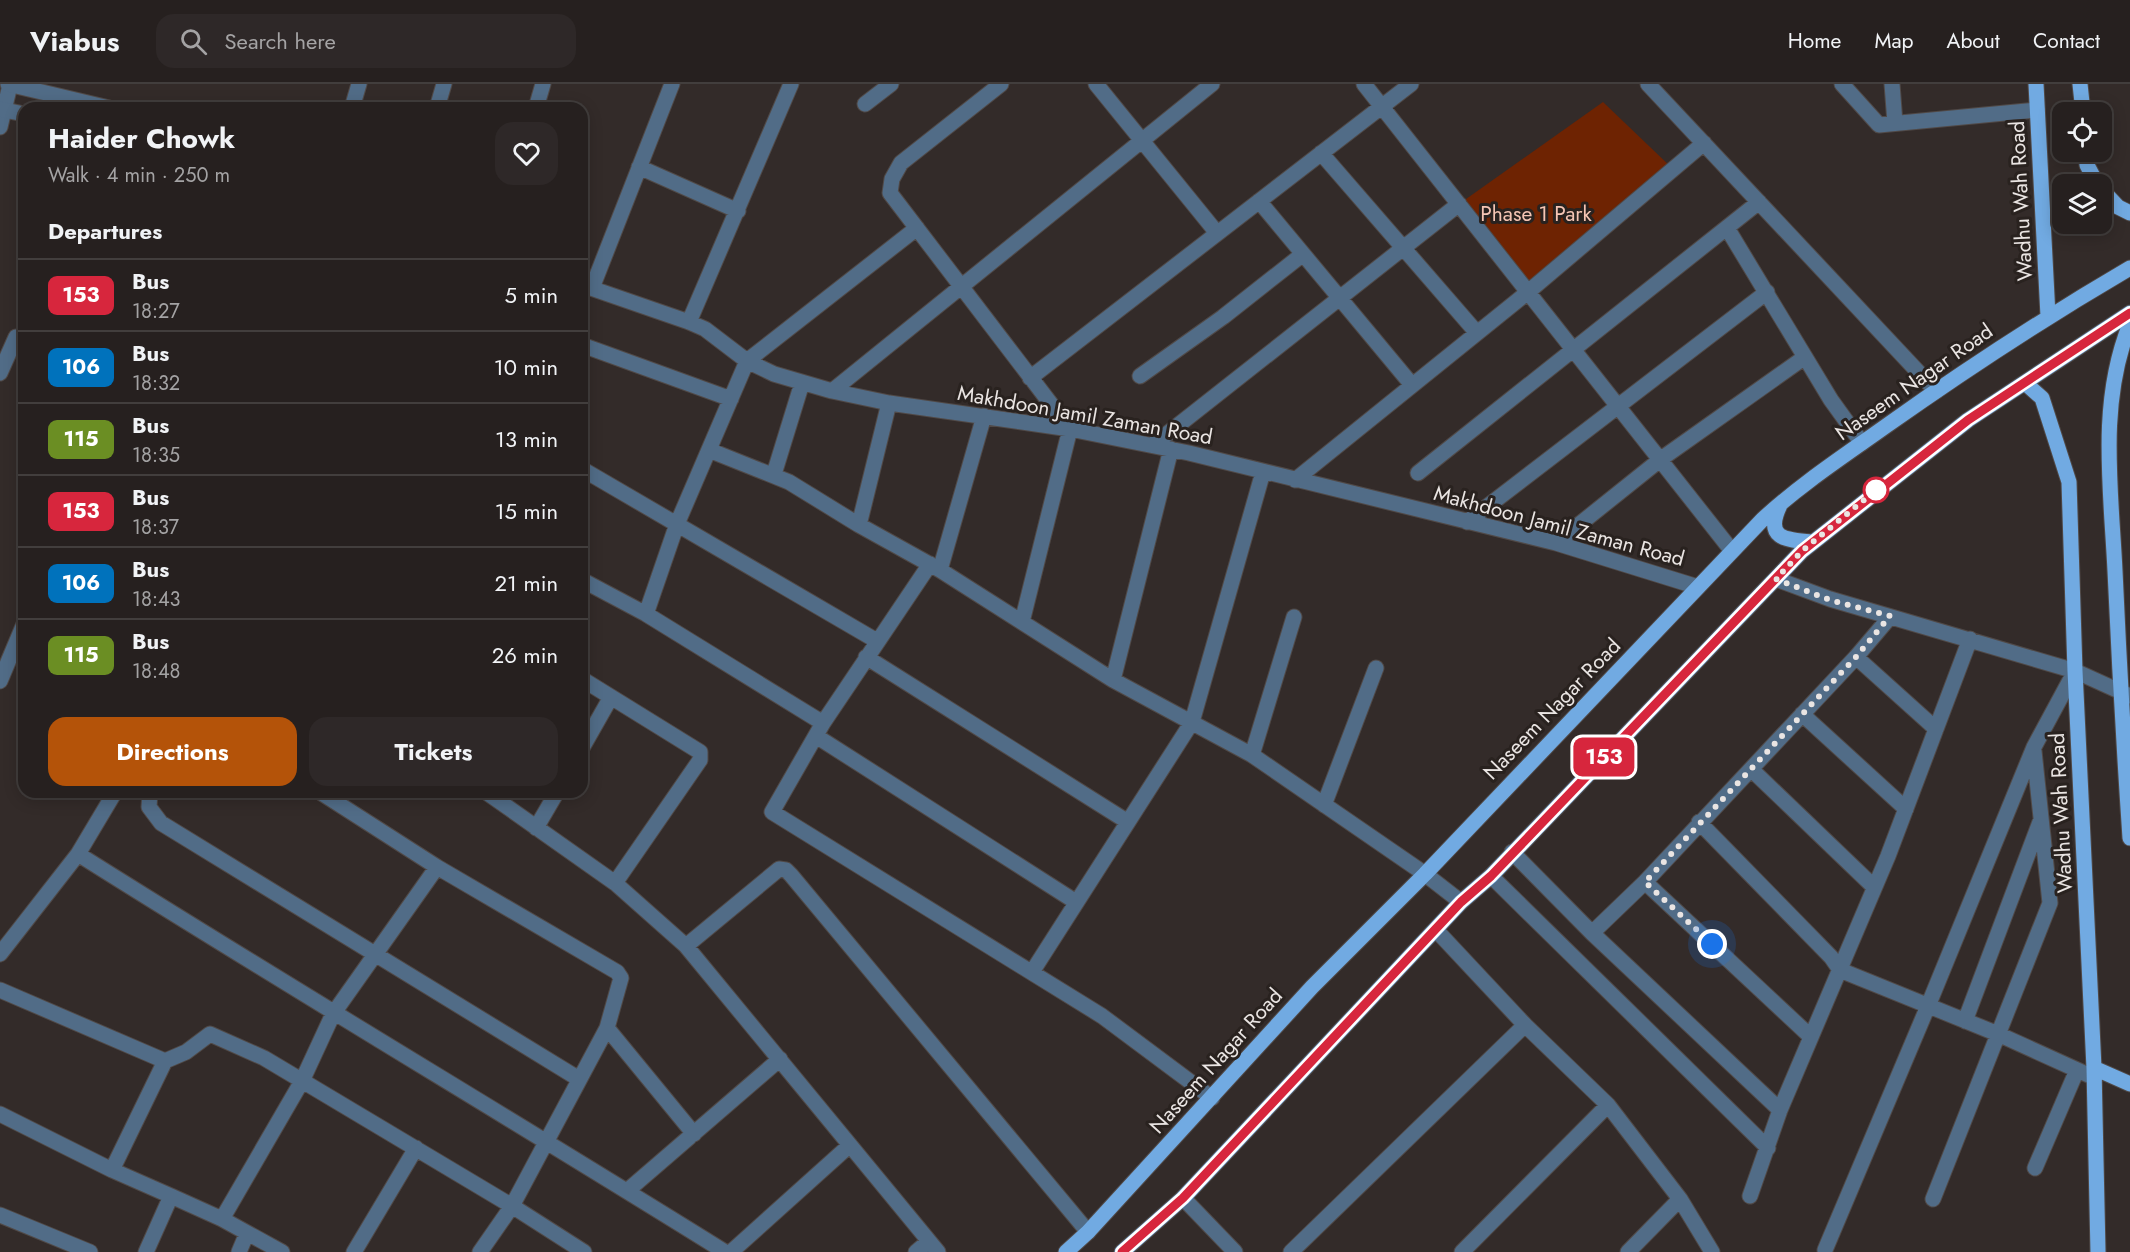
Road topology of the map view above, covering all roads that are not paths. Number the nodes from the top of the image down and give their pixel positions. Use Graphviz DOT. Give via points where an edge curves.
graph roads {
  1 [pos="9,84"];
  2 [pos="359,84"];
  3 [pos="444,84"];
  4 [pos="543,84"];
  5 [pos="672,84"];
  6 [pos="791,84"];
  7 [pos="891,84"];
  8 [pos="1001,84"];
  9 [pos="1096,84"];
  10 [pos="1212,84"];
  11 [pos="1364,84"];
  12 [pos="1411,84"];
  13 [pos="1648,84"];
  14 [pos="1842,84"];
  15 [pos="1893,84"];
  16 [pos="2036,84"];
  17 [pos="2080,84"];
  18 [pos="84,102"];
  19 [pos="354,102"];
  20 [pos="440,102"];
  21 [pos="538,102"];
  22 [pos="2082,102"];
  23 [pos="865,104"];
  24 [pos="1381,106"];
  25 [pos="3,110"];
  26 [pos="2037,110"];
  27 [pos="18,113"];
  28 [pos="1895,123"];
  29 [pos="0,127"];
  30 [pos="1141,141"];
  31 [pos="1704,143"];
  32 [pos="1321,153"];
  33 [pos="639,167"];
  34 [pos="1259,201"];
  35 [pos="2112,201"];
  36 [pos="1759,202"];
  37 [pos="1459,204"];
  38 [pos="738,211"];
  39 [pos="2130,213"];
  40 [pos="917,228"];
  41 [pos="1726,228"];
  42 [pos="1217,233"];
  43 [pos="1404,247"];
  44 [pos="1303,254"];
  45 [pos="2130,268"];
  46 [pos="588,285"];
  47 [pos="588,287"];
  48 [pos="960,287"];
  49 [pos="1528,292"];
  50 [pos="1767,292"];
  51 [pos="1338,299"];
  52 [pos="2130,313"];
  53 [pos="2048,316"];
  54 [pos="689,322"];
  55 [pos="2130,324"];
  56 [pos="1477,333"];
  57 [pos="16,337"];
  58 [pos="588,347"];
  59 [pos="1574,349"];
  60 [pos="1805,357"];
  61 [pos="747,361"];
  62 [pos="0,373"];
  63 [pos="1140,376"];
  64 [pos="1030,378"];
  65 [pos="802,382"];
  66 [pos="2025,383"];
  67 [pos="1412,385"];
  68 [pos="831,391"];
  69 [pos="1936,391"];
  70 [pos="731,399"];
  71 [pos="889,403"];
  72 [pos="1619,406"];
  73 [pos="984,416"];
  74 [pos="1070,429"];
  75 [pos="1862,443"];
  76 [pos="1153,445"];
  77 [pos="1172,449"];
  78 [pos="709,450"];
  79 [pos="1661,459"];
  80 [pos="588,472"];
  81 [pos="1263,472"];
  82 [pos="1418,473"];
  83 [pos="774,474"];
  84 [pos="1295,480"];
  85 [pos="1781,502"];
  86 [pos="1467,522"];
  87 [pos="677,524"];
  88 [pos="859,525"];
  89 [pos="1813,542"];
  90 [pos="1556,543"];
  91 [pos="1732,551"];
  92 [pos="935,567"];
  93 [pos="1776,579"];
  94 [pos="588,583"];
  95 [pos="1698,587"];
  96 [pos="646,614"];
  97 [pos="1294,616"];
  98 [pos="1890,616"];
  99 [pos="1022,622"];
  100 [pos="18,638"];
  101 [pos="1970,639"];
  102 [pos="878,641"];
  103 [pos="866,657"];
  104 [pos="1856,657"];
  105 [pos="1376,668"];
  106 [pos="2075,672"];
  107 [pos="1113,680"];
  108 [pos="0,681"];
  109 [pos="588,683"];
  110 [pos="2125,695"];
  111 [pos="611,697"];
  112 [pos="1802,714"];
  113 [pos="1191,722"];
  114 [pos="820,729"];
  115 [pos="1936,729"];
  116 [pos="588,737"];
  117 [pos="2034,747"];
  118 [pos="1252,755"];
  119 [pos="1750,769"];
  120 [pos="112,798"];
  121 [pos="150,798"];
  122 [pos="329,798"];
  123 [pos="494,798"];
  124 [pos="554,798"];
  125 [pos="1324,805"];
  126 [pos="1906,809"];
  127 [pos="2040,820"];
  128 [pos="1128,822"];
  129 [pos="1699,822"];
  130 [pos="536,828"];
  131 [pos="2130,838"];
  132 [pos="1512,852"];
  133 [pos="78,854"];
  134 [pos="436,867"];
  135 [pos="1425,874"];
  136 [pos="1491,876"];
  137 [pos="1645,882"];
  138 [pos="615,883"];
  139 [pos="1874,887"];
  140 [pos="1077,902"];
  141 [pos="1461,902"];
  142 [pos="1437,931"];
  143 [pos="1592,933"];
  144 [pos="686,946"];
  145 [pos="0,954"];
  146 [pos="376,954"];
  147 [pos="1840,970"];
  148 [pos="1032,972"];
  149 [pos="0,990"];
  150 [pos="1928,1006"];
  151 [pos="333,1014"];
  152 [pos="1965,1021"];
  153 [pos="1525,1025"];
  154 [pos="607,1028"];
  155 [pos="1998,1034"];
  156 [pos="1811,1037"];
  157 [pos="780,1059"];
  158 [pos="165,1061"];
  159 [pos="2077,1070"];
  160 [pos="2095,1073"];
  161 [pos="579,1079"];
  162 [pos="302,1081"];
  163 [pos="2130,1084"];
  164 [pos="1212,1098"];
  165 [pos="1608,1105"];
  166 [pos="1780,1110"];
  167 [pos="0,1114"];
  168 [pos="694,1134"];
  169 [pos="547,1141"];
  170 [pos="850,1145"];
  171 [pos="416,1148"];
  172 [pos="1768,1148"];
  173 [pos="2035,1168"];
  174 [pos="111,1170"];
  175 [pos="627,1191"];
  176 [pos="171,1196"];
  177 [pos="1750,1196"];
  178 [pos="1183,1198"];
  179 [pos="1680,1199"];
  180 [pos="1934,1199"];
  181 [pos="512,1206"];
  182 [pos="0,1215"];
  183 [pos="222,1219"];
  184 [pos="1088,1232"];
  185 [pos="247,1233"];
  186 [pos="933,1246"];
  187 [pos="1825,1250"];
  188 [pos="90,1252"];
  189 [pos="146,1252"];
  190 [pos="239,1252"];
  191 [pos="282,1252"];
  192 [pos="354,1252"];
  193 [pos="480,1252"];
  194 [pos="584,1252"];
  195 [pos="725,1252"];
  196 [pos="732,1252"];
  197 [pos="916,1252"];
  198 [pos="1066,1252"];
  199 [pos="1122,1252"];
  200 [pos="1235,1252"];
  201 [pos="1292,1252"];
  202 [pos="1462,1252"];
  203 [pos="1628,1252"];
  204 [pos="1712,1252"];
  205 [pos="2098,1252"];
  1 -- 18 [label="street"];
  1 -- 25 [label="street"];
  2 -- 19 [label="street"];
  3 -- 20 [label="street"];
  4 -- 21 [label="street"];
  5 -- 33 [label="street"];
  6 -- 38 [label="street"];
  7 -- 23 [label="street"];
  8 -- 40 [label="street" via="901,163 890,193"];
  9 -- 30 [label="street"];
  10 -- 30 [label="street"];
  11 -- 24 [label="street"];
  12 -- 24 [label="street"];
  13 -- 31 [label="street"];
  14 -- 28 [label="street" via="1879,125"];
  15 -- 28 [label="street"];
  16 -- 26 [label="main road, Wadhu Wah Road"];
  17 -- 22 [label="main road"];
  24 -- 32 [label="street"];
  24 -- 37 [label="street"];
  25 -- 27 [label="street"];
  25 -- 29 [label="street"];
  26 -- 28 [label="street"];
  26 -- 53 [label="main road, Wadhu Wah Road"];
  30 -- 42 [label="street"];
  30 -- 48 [label="street"];
  31 -- 36 [label="street"];
  31 -- 49 [label="street"];
  32 -- 34 [label="street"];
  32 -- 43 [label="street"];
  33 -- 38 [label="street"];
  33 -- 46 [label="street"];
  34 -- 42 [label="street"];
  34 -- 44 [label="street"];
  35 -- 39 [label="main road"];
  36 -- 41 [label="street"];
  36 -- 69 [label="street"];
  37 -- 43 [label="street"];
  37 -- 49 [label="street"];
  38 -- 54 [label="street"];
  40 -- 48 [label="street"];
  40 -- 61 [label="street"];
  41 -- 50 [label="street"];
  41 -- 59 [label="street"];
  42 -- 64 [label="street"];
  43 -- 51 [label="street"];
  43 -- 56 [label="street"];
  44 -- 51 [label="street"];
  44 -- 63 [label="street"];
  45 -- 53 [label="main road, Naseem Nagar Road"];
  47 -- 54 [label="street, Makhdoon Jamil Zaman Road"];
  48 -- 64 [label="street"];
  48 -- 68 [label="street"];
  49 -- 56 [label="street"];
  49 -- 59 [label="street"];
  50 -- 60 [label="street"];
  50 -- 72 [label="street"];
  51 -- 67 [label="street"];
  51 -- 76 [label="street"];
  52 -- 66 [label="main road"];
  53 -- 69 [label="main road, Naseem Nagar Road"];
  54 -- 61 [label="street, Makhdoon Jamil Zaman Road" via="705,329"];
  55 -- 110 [label="main road" via="2117,355 2109,405"];
  56 -- 67 [label="street"];
  57 -- 62 [label="street"];
  58 -- 70 [label="street"];
  59 -- 72 [label="street"];
  59 -- 82 [label="street"];
  60 -- 75 [label="street"];
  60 -- 79 [label="street"];
  61 -- 65 [label="street, Makhdoon Jamil Zaman Road"];
  61 -- 70 [label="street"];
  64 -- 74 [label="street"];
  65 -- 68 [label="street, Makhdoon Jamil Zaman Road"];
  65 -- 83 [label="street"];
  66 -- 89 [label="main road" via="1968,420"];
  66 -- 106 [label="main road, Wadhu Wah Road" via="2042,398 2069,482"];
  67 -- 84 [label="street"];
  68 -- 71 [label="street, Makhdoon Jamil Zaman Road"];
  69 -- 75 [label="main road, Naseem Nagar Road"];
  70 -- 78 [label="street"];
  71 -- 73 [label="street, Makhdoon Jamil Zaman Road"];
  71 -- 88 [label="street"];
  72 -- 79 [label="street"];
  72 -- 86 [label="street"];
  73 -- 74 [label="street, Makhdoon Jamil Zaman Road"];
  73 -- 92 [label="street"];
  74 -- 76 [label="street, Makhdoon Jamil Zaman Road"];
  74 -- 99 [label="street"];
  75 -- 85 [label="main road, Naseem Nagar Road"];
  76 -- 77 [label="street, Makhdoon Jamil Zaman Road"];
  77 -- 81 [label="street, Makhdoon Jamil Zaman Road"];
  77 -- 107 [label="street"];
  78 -- 83 [label="street"];
  78 -- 87 [label="street"];
  79 -- 90 [label="street"];
  79 -- 91 [label="street"];
  80 -- 87 [label="street"];
  81 -- 84 [label="street, Makhdoon Jamil Zaman Road"];
  81 -- 113 [label="street"];
  83 -- 88 [label="street"];
  84 -- 86 [label="street, Makhdoon Jamil Zaman Road"];
  85 -- 89 [label="main road" via="1774,517 1777,534"];
  85 -- 91 [label="main road, Naseem Nagar Road"];
  86 -- 90 [label="street, Makhdoon Jamil Zaman Road"];
  87 -- 96 [label="street"];
  87 -- 102 [label="street"];
  88 -- 92 [label="street"];
  89 -- 93 [label="main road"];
  90 -- 95 [label="street, Makhdoon Jamil Zaman Road"];
  91 -- 95 [label="main road, Naseem Nagar Road"];
  92 -- 99 [label="street"];
  92 -- 102 [label="street"];
  93 -- 98 [label="street" via="1830,600"];
  93 -- 132 [label="main road"];
  94 -- 96 [label="street"];
  95 -- 135 [label="main road, Naseem Nagar Road"];
  96 -- 114 [label="street"];
  97 -- 118 [label="street"];
  98 -- 101 [label="street"];
  98 -- 104 [label="street"];
  99 -- 107 [label="street"];
  100 -- 108 [label="street"];
  101 -- 106 [label="street"];
  101 -- 115 [label="street"];
  102 -- 103 [label="street"];
  103 -- 114 [label="street"];
  103 -- 128 [label="street"];
  104 -- 112 [label="street"];
  104 -- 115 [label="street"];
  105 -- 125 [label="street"];
  106 -- 110 [label="street"];
  106 -- 117 [label="street"];
  106 -- 160 [label="main road, Wadhu Wah Road"];
  107 -- 113 [label="street"];
  109 -- 111 [label="street"];
  110 -- 131 [label="main road"];
  111 -- 116 [label="street"];
  111 -- 138 [label="street" via="700,753 700,760"];
  112 -- 119 [label="street"];
  112 -- 126 [label="street"];
  113 -- 118 [label="street"];
  113 -- 128 [label="street"];
  114 -- 140 [label="street"];
  114 -- 148 [label="street" via="772,812"];
  115 -- 126 [label="street"];
  117 -- 127 [label="street"];
  117 -- 150 [label="street"];
  118 -- 125 [label="street"];
  119 -- 129 [label="street"];
  119 -- 139 [label="street"];
  120 -- 133 [label="street"];
  121 -- 146 [label="street" via="149,807 161,823"];
  122 -- 134 [label="street"];
  123 -- 130 [label="street"];
  124 -- 130 [label="street"];
  125 -- 135 [label="street"];
  126 -- 139 [label="street"];
  127 -- 152 [label="street"];
  127 -- 155 [label="street" via="2050,903"];
  128 -- 140 [label="street"];
  129 -- 137 [label="street"];
  129 -- 147 [label="street" via="1832,957"];
  130 -- 138 [label="street"];
  132 -- 136 [label="main road"];
  132 -- 143 [label="street"];
  133 -- 145 [label="street"];
  133 -- 151 [label="street"];
  134 -- 146 [label="street"];
  134 -- 154 [label="street" via="617,972 621,978"];
  135 -- 141 [label="street"];
  135 -- 164 [label="main road, Naseem Nagar Road" via="1312,987"];
  136 -- 141 [label="main road"];
  136 -- 172 [label="street"];
  137 -- 143 [label="street"];
  137 -- 156 [label="street"];
  138 -- 144 [label="street"];
  139 -- 147 [label="street"];
  140 -- 148 [label="street"];
  141 -- 142 [label="main road"];
  142 -- 153 [label="street"];
  142 -- 178 [label="main road"];
  143 -- 166 [label="street"];
  144 -- 157 [label="street"];
  144 -- 184 [label="street" via="779,870 786,870"];
  146 -- 151 [label="street"];
  146 -- 161 [label="street"];
  147 -- 150 [label="street"];
  147 -- 156 [label="street"];
  148 -- 164 [label="street" via="1102,1016"];
  149 -- 158 [label="street"];
  150 -- 152 [label="street"];
  150 -- 187 [label="street"];
  151 -- 162 [label="street"];
  151 -- 169 [label="street"];
  152 -- 155 [label="street"];
  153 -- 165 [label="street"];
  153 -- 201 [label="street"];
  154 -- 161 [label="street"];
  154 -- 168 [label="street"];
  155 -- 159 [label="street"];
  155 -- 180 [label="street"];
  156 -- 166 [label="street"];
  157 -- 168 [label="street"];
  157 -- 170 [label="street"];
  158 -- 162 [label="street" via="186,1052 210,1034 264,1058"];
  158 -- 174 [label="street"];
  159 -- 160 [label="street"];
  159 -- 173 [label="street"];
  160 -- 163 [label="main road"];
  160 -- 205 [label="main road, Wadhu Wah Road"];
  161 -- 169 [label="street"];
  162 -- 171 [label="street"];
  162 -- 183 [label="street"];
  164 -- 184 [label="main road, Naseem Nagar Road"];
  165 -- 179 [label="street"];
  165 -- 202 [label="street"];
  166 -- 172 [label="street"];
  167 -- 174 [label="street"];
  168 -- 175 [label="street"];
  169 -- 175 [label="street"];
  169 -- 181 [label="street"];
  170 -- 186 [label="street"];
  170 -- 196 [label="street"];
  171 -- 181 [label="street"];
  171 -- 192 [label="street"];
  172 -- 177 [label="street"];
  174 -- 176 [label="street"];
  175 -- 195 [label="street"];
  176 -- 183 [label="street"];
  176 -- 189 [label="street"];
  178 -- 199 [label="main road"];
  178 -- 200 [label="street"];
  179 -- 203 [label="street"];
  179 -- 204 [label="street"];
  181 -- 193 [label="street"];
  181 -- 194 [label="street"];
  182 -- 188 [label="street"];
  183 -- 185 [label="street"];
  184 -- 198 [label="main road, Naseem Nagar Road"];
  185 -- 190 [label="street"];
  185 -- 191 [label="street"];
  186 -- 197 [label="street"];
}
